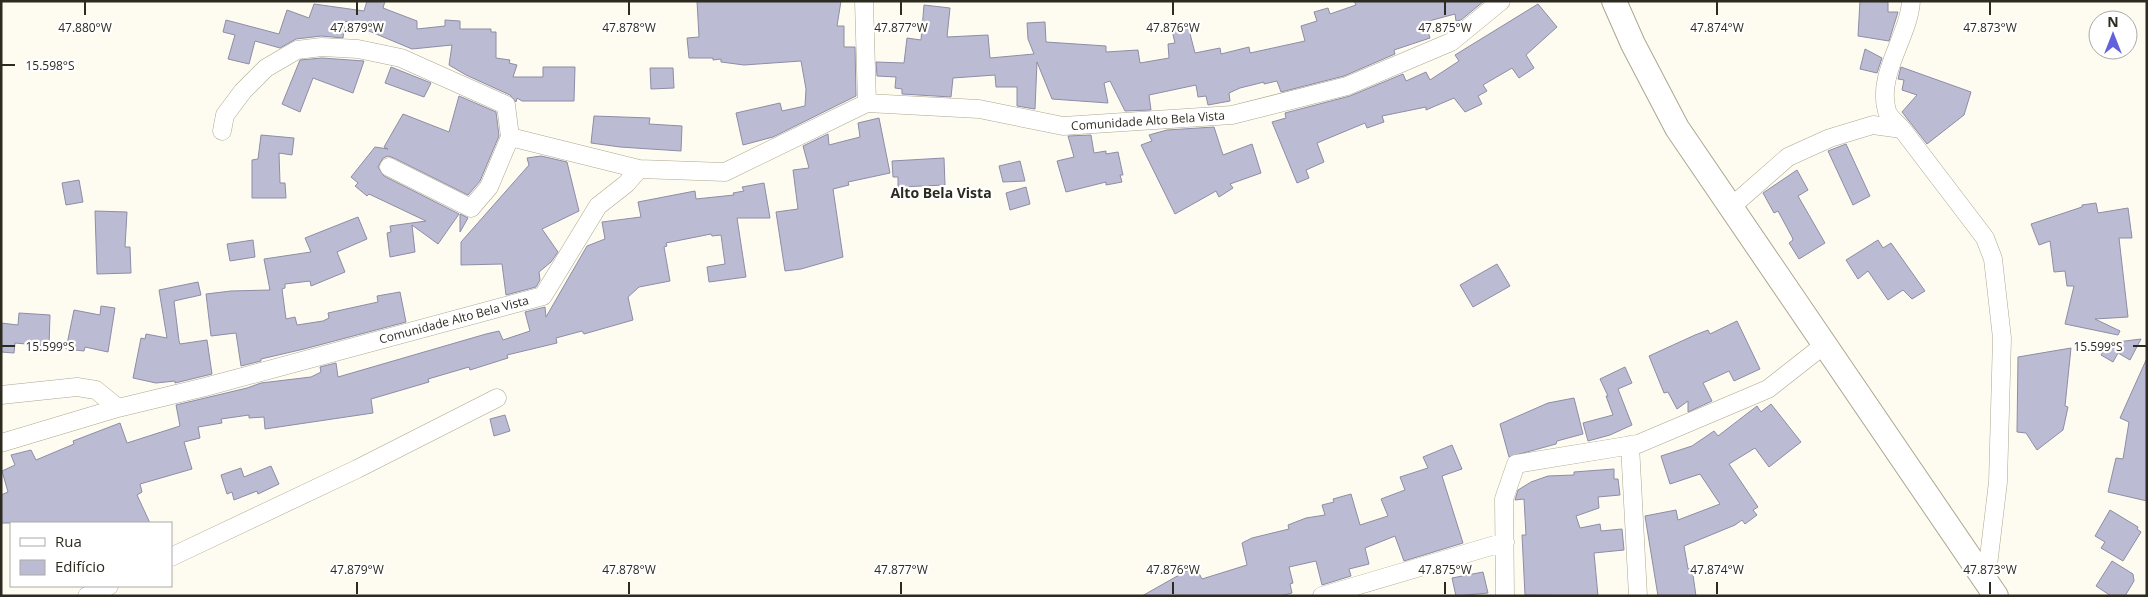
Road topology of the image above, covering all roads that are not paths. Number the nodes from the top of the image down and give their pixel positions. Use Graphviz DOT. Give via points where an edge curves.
graph roads {
  1 [pos="864,1"];
  2 [pos="1500,1"];
  3 [pos="1614,1"];
  4 [pos="1911,1"];
  5 [pos="867,103"];
  6 [pos="1887,113"];
  7 [pos="1873,125"];
  8 [pos="1902,129"];
  9 [pos="222,131"];
  10 [pos="510,137"];
  11 [pos="389,166"];
  12 [pos="639,169"];
  13 [pos="1730,207"];
  14 [pos="1824,345"];
  15 [pos="1,395"];
  16 [pos="497,398"];
  17 [pos="118,408"];
  18 [pos="1,444"];
  19 [pos="1630,445"];
  20 [pos="1505,542"];
  21 [pos="172,557"];
  22 [pos="107,587"];
  23 [pos="1991,589"];
  24 [pos="87,596"];
  25 [pos="1322,596"];
  26 [pos="1505,596"];
  27 [pos="1638,596"];
  1 -- 5 [label="street"];
  2 -- 5 [label="street, Comunidade Alto Bela Vista" via="1450,42 1347,86 1232,115 1063,126 979,109"];
  3 -- 13 [label="main road" via="1678,128"];
  4 -- 6 [label="street" via="1889,72"];
  5 -- 12 [label="street, Comunidade Alto Bela Vista" via="725,172"];
  6 -- 7 [label="street"];
  6 -- 8 [label="street"];
  7 -- 8 [label="street"];
  7 -- 13 [label="street" via="1830,138 1788,157"];
  8 -- 23 [label="street" via="1985,238 1993,259 2002,348"];
  9 -- 10 [label="street" via="225,115 266,68 297,50 322,47 401,58 506,105"];
  10 -- 11 [label="street" via="489,187 471,208"];
  10 -- 12 [label="street"];
  12 -- 17 [label="street, Comunidade Alto Bela Vista" via="598,206 543,296"];
  13 -- 14 [label="main road"];
  14 -- 19 [label="street" via="1768,389"];
  14 -- 23 [label="main road"];
  15 -- 17 [label="street" via="77,387 96,390"];
  16 -- 21 [label="street"];
  17 -- 18 [label="street, Comunidade Alto Bela Vista"];
  19 -- 20 [label="street" via="1516,464 1504,499"];
  19 -- 27 [label="street"];
  20 -- 25 [label="street"];
  20 -- 26 [label="street"];
  22 -- 24 [label="street"];
}
